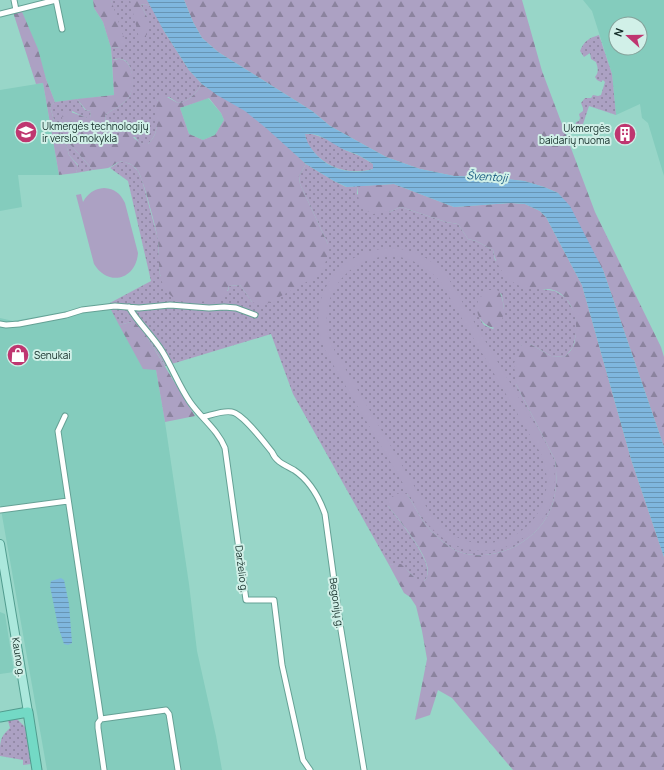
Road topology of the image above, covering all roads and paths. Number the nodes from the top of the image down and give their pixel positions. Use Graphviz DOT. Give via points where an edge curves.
graph roads {
  1 [pos="14,0"];
  2 [pos="56,0"];
  3 [pos="16,10"];
  4 [pos="0,14"];
  5 [pos="62,29"];
  6 [pos="129,307"];
  7 [pos="255,315"];
  8 [pos="0,324"];
  9 [pos="65,416"];
  10 [pos="203,416"];
  11 [pos="68,501"];
  12 [pos="0,510"];
  13 [pos="0,544"];
  14 [pos="28,712"];
  15 [pos="0,717"];
  16 [pos="102,719"];
  17 [pos="37,770"];
  18 [pos="104,770"];
  19 [pos="178,770"];
  20 [pos="310,770"];
  21 [pos="364,770"];
  1 -- 3 [label="street"];
  2 -- 3 [label="street"];
  2 -- 5 [label="street"];
  3 -- 4 [label="street"];
  6 -- 7 [label="street" via="224,307 236,308"];
  6 -- 8 [label="street" via="82,310 19,324"];
  6 -- 10 [label="street" via="161,349 189,400"];
  9 -- 11 [label="street" via="58,431"];
  10 -- 20 [label="street, Darželio g." via="221,438 227,454 246,600 274,600 282,665 303,760"];
  10 -- 21 [label="street, Begonijų g." via="229,412 238,414 274,456 301,476 315,492 325,514"];
  11 -- 12 [label="street"];
  11 -- 16 [label="street"];
  13 -- 14 [label="main road, Kauno g."];
  14 -- 15 [label="highway"];
  14 -- 17 [label="highway, Kauno g."];
  16 -- 18 [label="street" via="98,722 98,728"];
  16 -- 19 [label="street" via="166,710 170,714"];
}
